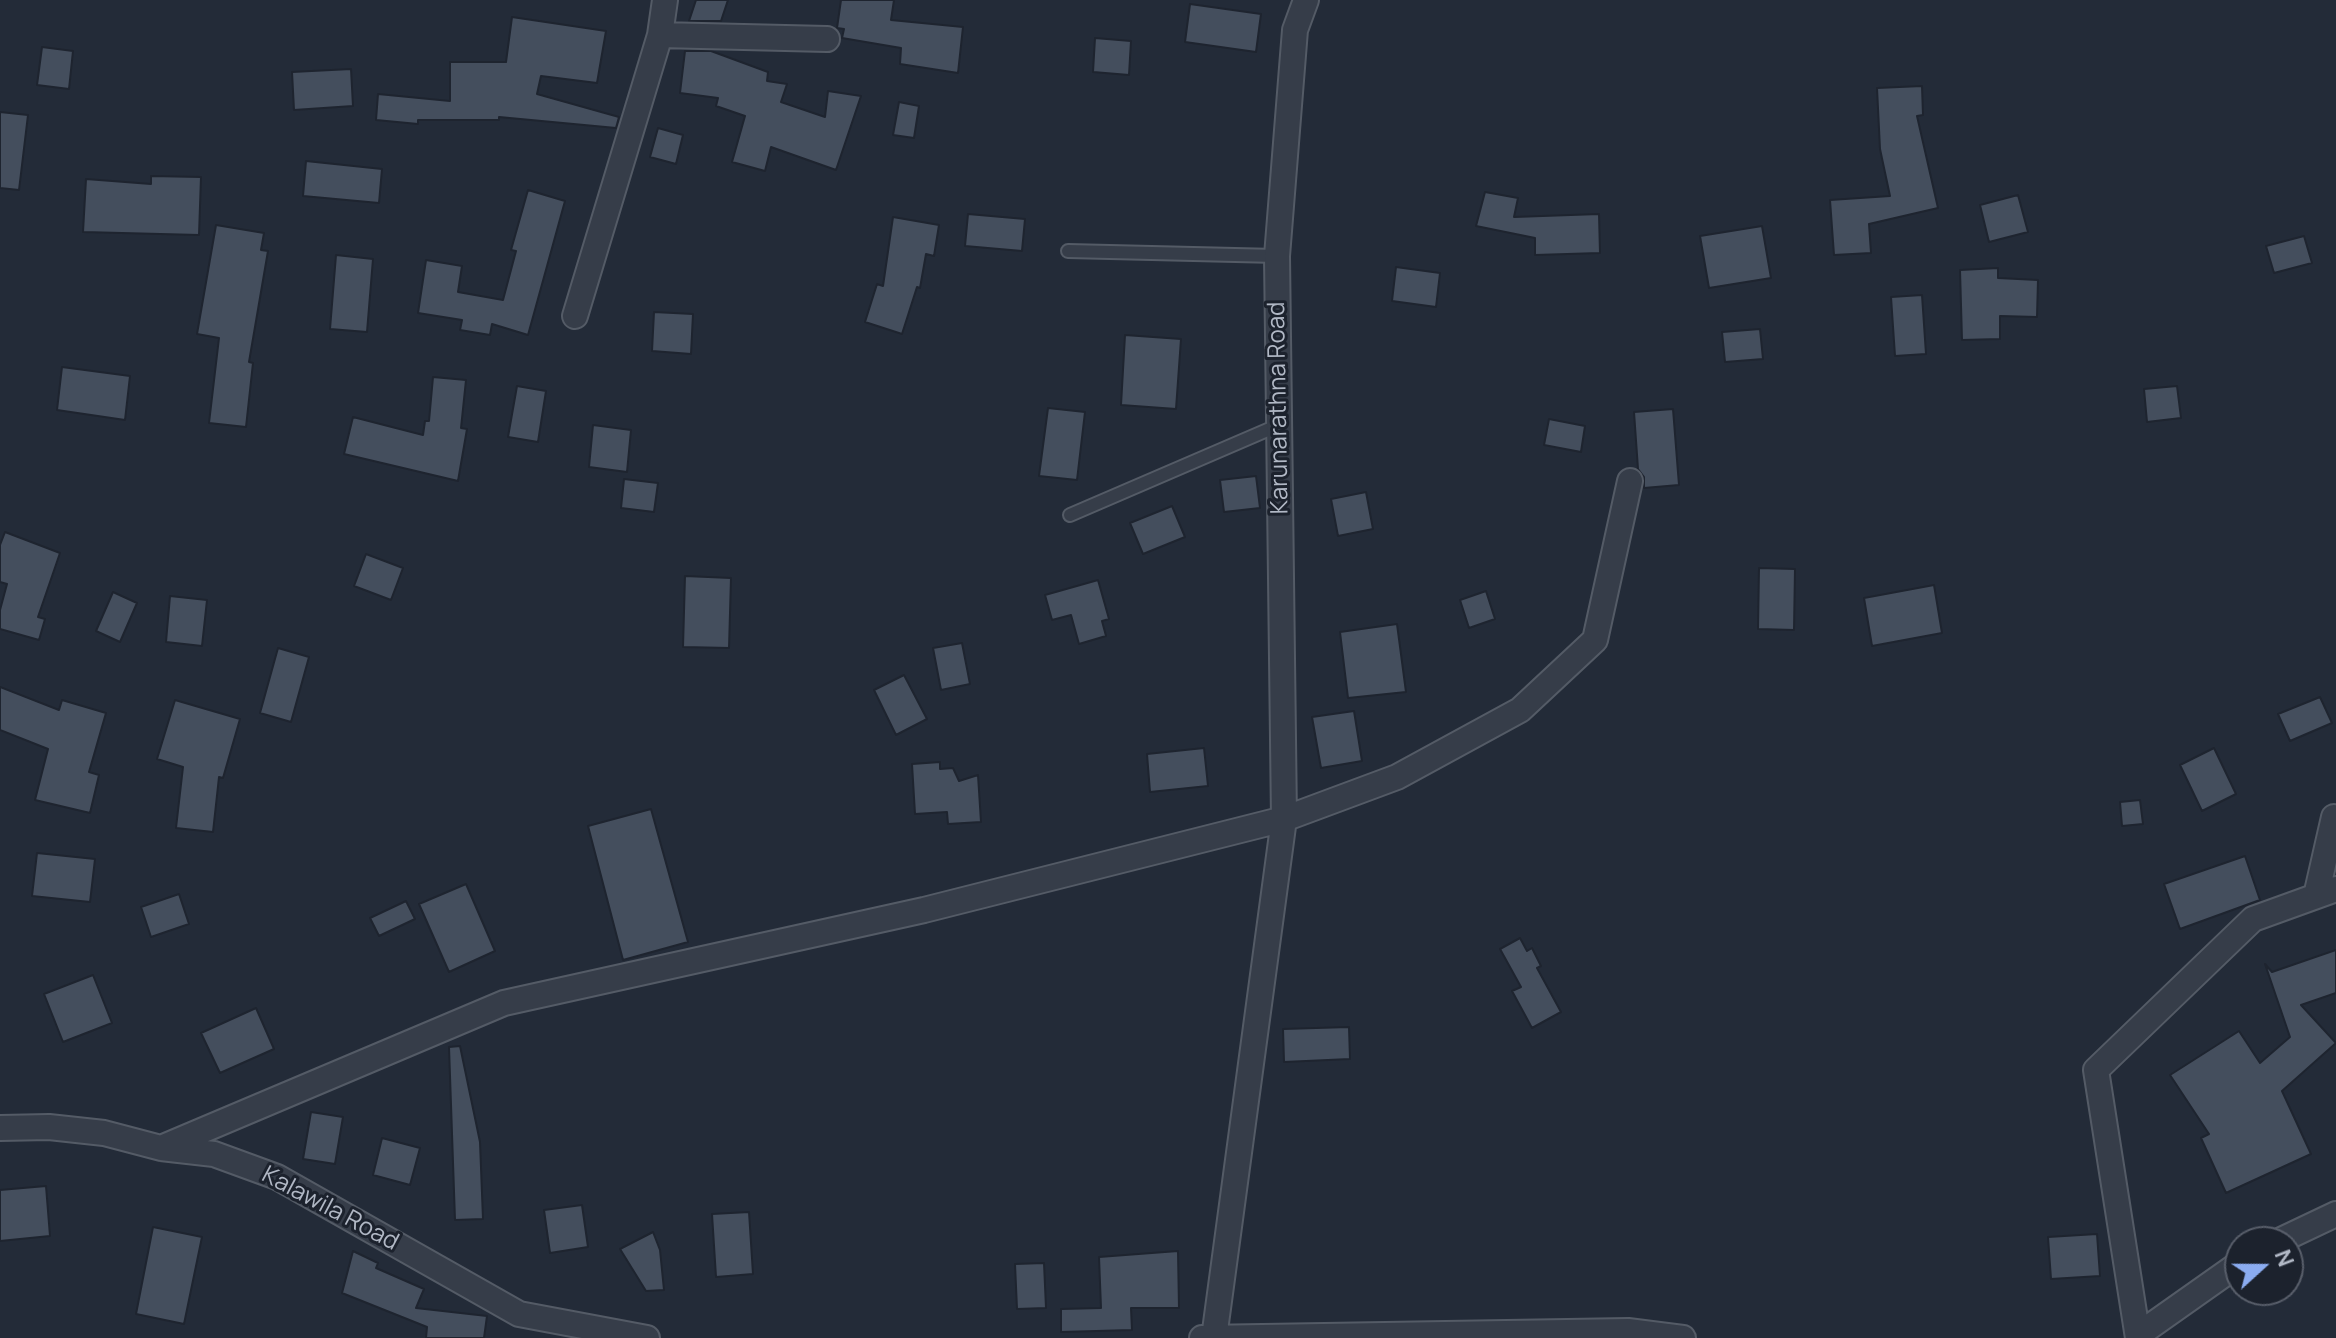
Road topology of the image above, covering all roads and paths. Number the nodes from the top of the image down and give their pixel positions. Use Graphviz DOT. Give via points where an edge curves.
graph roads {
  1 [pos="665,0"];
  2 [pos="1306,0"];
  3 [pos="660,35"];
  4 [pos="827,39"];
  5 [pos="1068,251"];
  6 [pos="1277,256"];
  7 [pos="575,316"];
  8 [pos="1279,425"];
  9 [pos="1630,481"];
  10 [pos="1070,515"];
  11 [pos="2334,817"];
  12 [pos="1284,819"];
  13 [pos="2326,893"];
  14 [pos="0,1128"];
  15 [pos="161,1148"];
  16 [pos="2336,1214"];
  17 [pos="2304,1229"];
  18 [pos="2224,1275"];
  19 [pos="2138,1337"];
  20 [pos="647,1338"];
  21 [pos="1202,1338"];
  22 [pos="1214,1338"];
  23 [pos="1683,1338"];
  1 -- 3 [label="street"];
  2 -- 6 [label="street, Karunarathna Road" via="1295,30"];
  3 -- 4 [label="street"];
  3 -- 7 [label="street"];
  5 -- 6 [label="lane"];
  6 -- 8 [label="street, Karunarathna Road"];
  8 -- 10 [label="lane"];
  8 -- 12 [label="street, Karunarathna Road"];
  9 -- 12 [label="street" via="1595,640 1520,710 1397,777"];
  11 -- 13 [label="street"];
  12 -- 15 [label="street" via="924,910 504,1003"];
  12 -- 22 [label="street, Karunarathna Road"];
  13 -- 19 [label="street" via="2253,919 2096,1070"];
  14 -- 15 [label="street, Kalawila Road" via="104,1133"];
  15 -- 20 [label="street, Kalawila Road" via="214,1154 277,1177 519,1314"];
  16 -- 17 [label="street"];
  18 -- 19 [label="street"];
  21 -- 22 [label="street"];
  22 -- 23 [label="street" via="1628,1331"];
}
